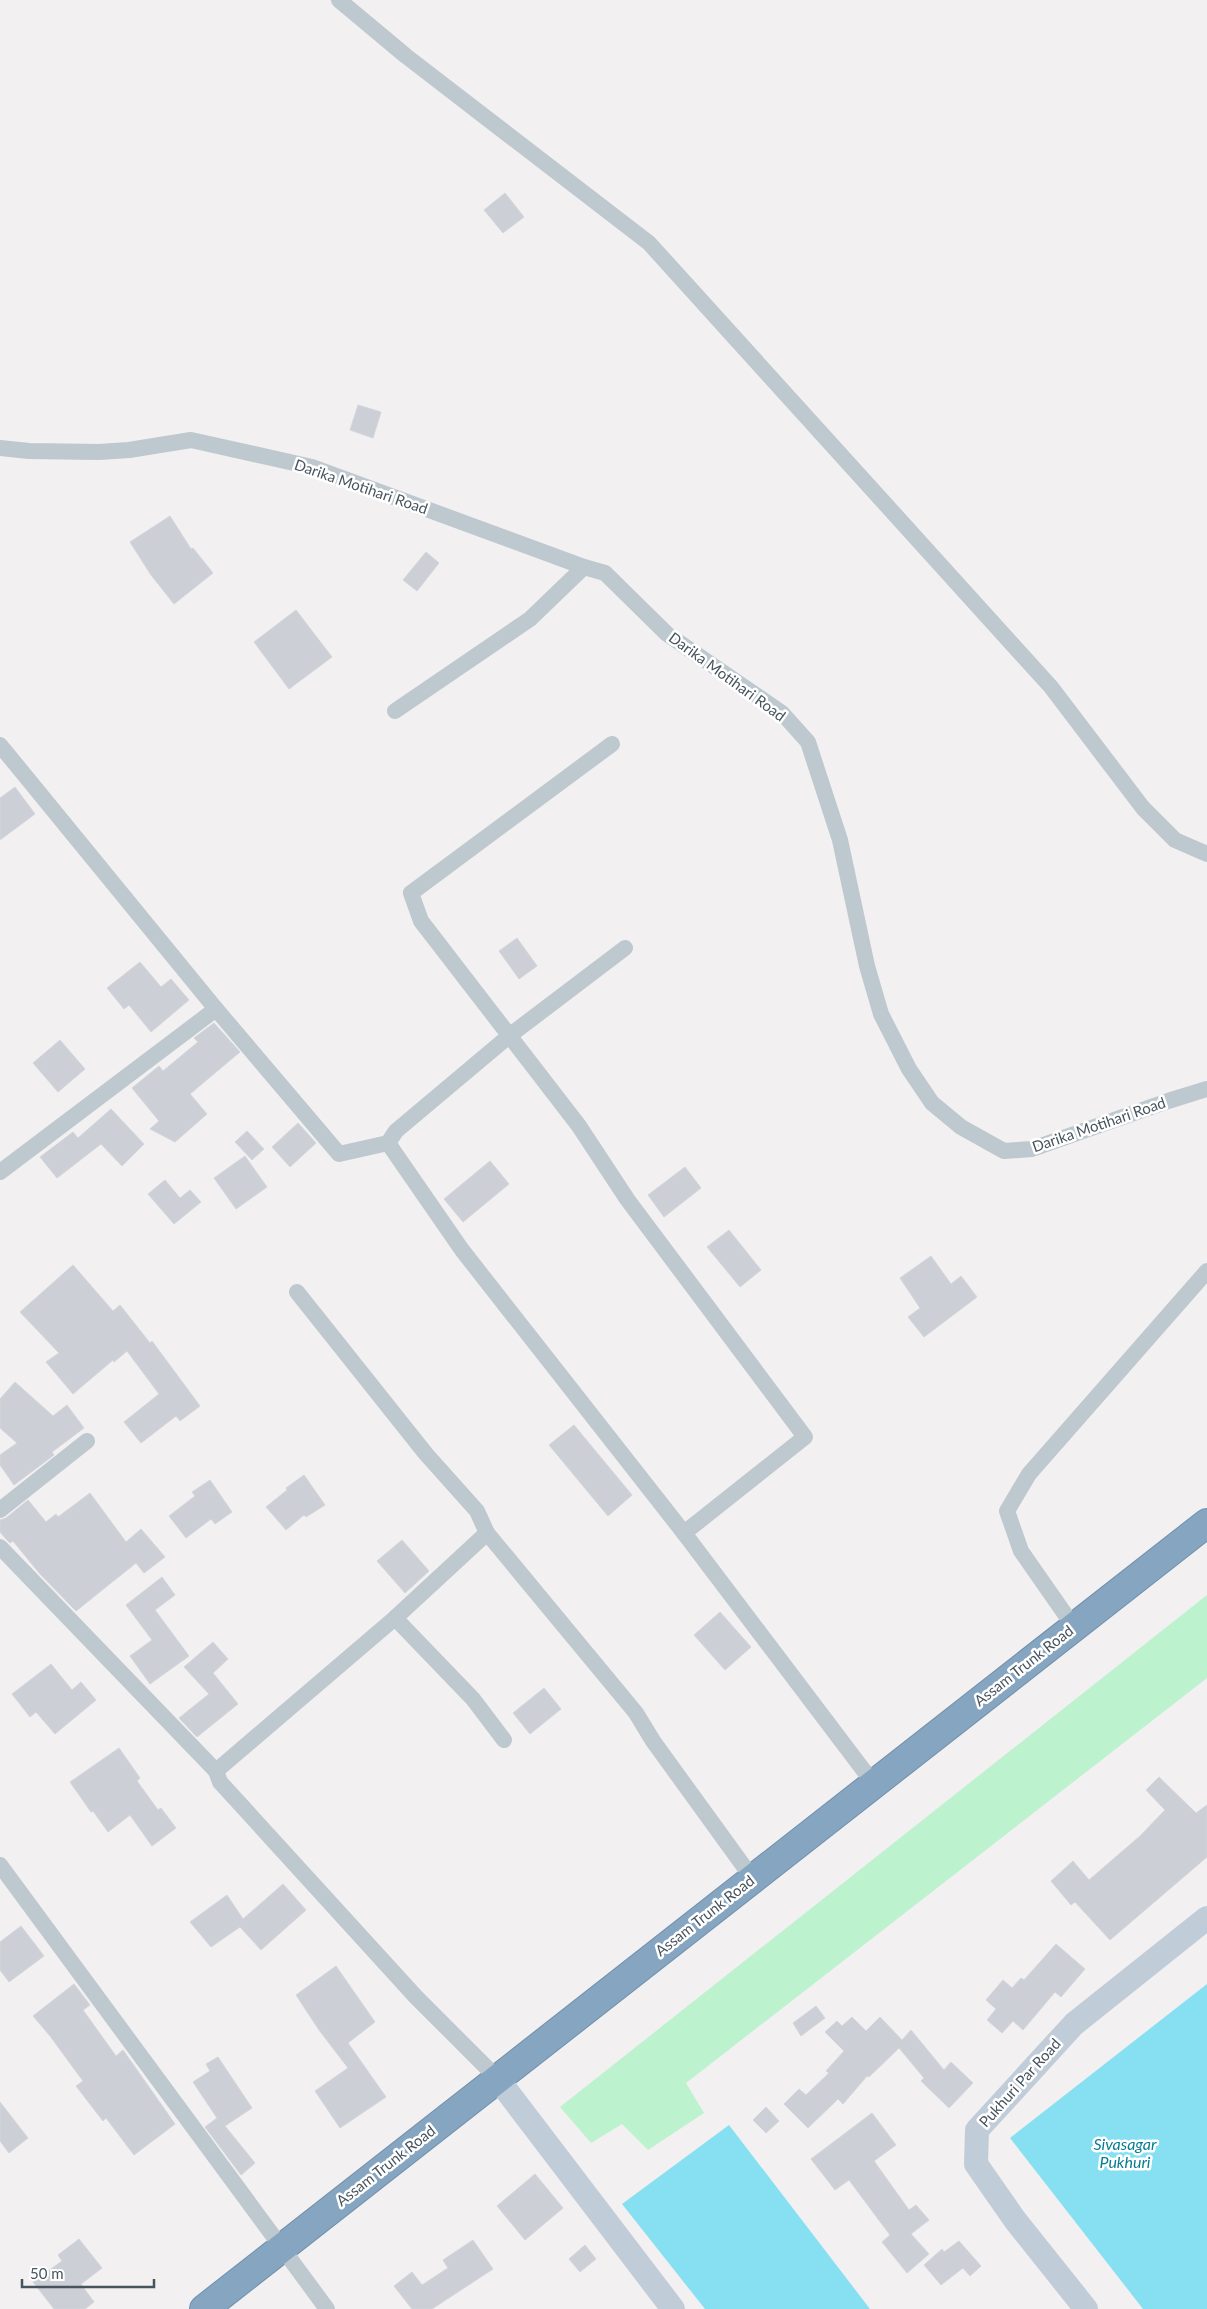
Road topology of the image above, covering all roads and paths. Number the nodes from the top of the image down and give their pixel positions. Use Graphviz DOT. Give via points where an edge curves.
graph roads {
  1 [pos="339,0"];
  2 [pos="0,448"];
  3 [pos="584,567"];
  4 [pos="395,712"];
  5 [pos="612,744"];
  6 [pos="0,745"];
  7 [pos="1207,854"];
  8 [pos="625,948"];
  9 [pos="216,1009"];
  10 [pos="508,1036"];
  11 [pos="1207,1089"];
  12 [pos="388,1143"];
  13 [pos="0,1172"];
  14 [pos="1207,1271"];
  15 [pos="297,1292"];
  16 [pos="87,1441"];
  17 [pos="0,1510"];
  18 [pos="1207,1524"];
  19 [pos="487,1533"];
  20 [pos="684,1533"];
  21 [pos="0,1547"];
  22 [pos="396,1618"];
  23 [pos="1074,1627"];
  24 [pos="504,1740"];
  25 [pos="216,1771"];
  26 [pos="874,1784"];
  27 [pos="0,1865"];
  28 [pos="753,1879"];
  29 [pos="1207,1918"];
  30 [pos="497,2078"];
  31 [pos="281,2249"];
  32 [pos="204,2309"];
  33 [pos="327,2309"];
  34 [pos="673,2309"];
  35 [pos="1086,2309"];
  1 -- 7 [label="street" via="406,56 649,243 1051,687 1143,808 1175,840"];
  2 -- 3 [label="street, Darika Motihari Road" via="99,452 191,440 312,467"];
  3 -- 4 [label="street" via="530,619"];
  3 -- 11 [label="street, Darika Motihari Road" via="605,573 667,634 782,713 808,742 840,840 867,966 881,1014 909,1069 939,1109 961,1127 1004,1151 1032,1149"];
  5 -- 10 [label="street" via="411,894 421,921"];
  6 -- 9 [label="street"];
  8 -- 10 [label="street"];
  9 -- 12 [label="street" via="339,1154"];
  9 -- 13 [label="street"];
  10 -- 12 [label="street" via="396,1131"];
  10 -- 20 [label="street" via="579,1126 626,1200 805,1437"];
  12 -- 20 [label="street" via="462,1250"];
  14 -- 23 [label="street" via="1029,1474 1007,1511 1021,1551"];
  15 -- 19 [label="street" via="426,1454 477,1511"];
  16 -- 17 [label="street"];
  18 -- 23 [label="highway, Assam Trunk Road"];
  19 -- 22 [label="street"];
  19 -- 28 [label="street" via="636,1713"];
  20 -- 26 [label="street"];
  21 -- 25 [label="street"];
  22 -- 24 [label="street" via="473,1699"];
  22 -- 25 [label="street"];
  23 -- 26 [label="highway, Assam Trunk Road"];
  25 -- 30 [label="street" via="220,1782 416,1997"];
  26 -- 28 [label="highway, Assam Trunk Road"];
  27 -- 31 [label="street"];
  28 -- 30 [label="highway, Assam Trunk Road"];
  29 -- 35 [label="street, Pukhuri Par Road" via="1074,2024 977,2130 976,2164 1015,2220"];
  30 -- 31 [label="highway, Assam Trunk Road"];
  30 -- 34 [label="street"];
  31 -- 32 [label="highway, Assam Trunk Road"];
  31 -- 33 [label="street"];
}
